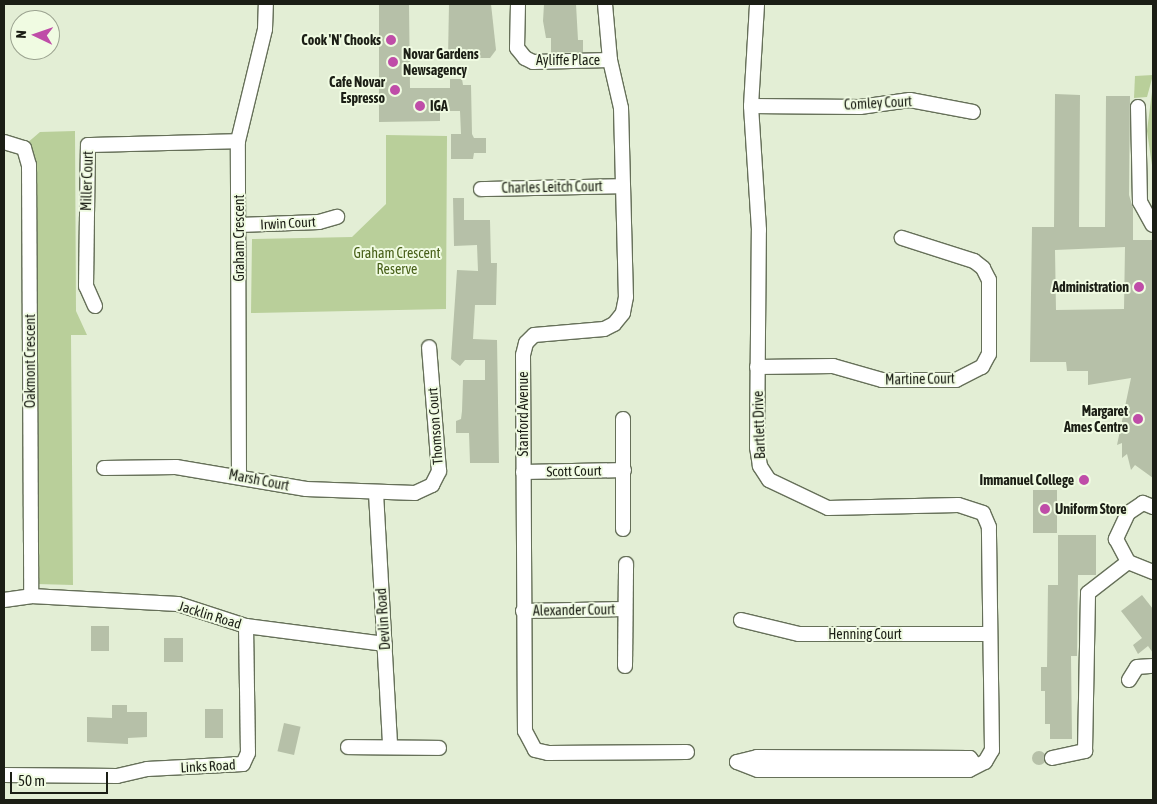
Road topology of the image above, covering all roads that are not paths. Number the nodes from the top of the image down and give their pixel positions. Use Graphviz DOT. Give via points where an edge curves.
graph roads {
  1 [pos="266,4"];
  2 [pos="518,4"];
  3 [pos="605,4"];
  4 [pos="758,4"];
  5 [pos="610,60"];
  6 [pos="751,106"];
  7 [pos="1138,107"];
  8 [pos="974,112"];
  9 [pos="238,141"];
  10 [pos="4,142"];
  11 [pos="623,186"];
  12 [pos="481,189"];
  13 [pos="337,217"];
  14 [pos="239,225"];
  15 [pos="1153,225"];
  16 [pos="902,238"];
  17 [pos="95,306"];
  18 [pos="429,347"];
  19 [pos="758,367"];
  20 [pos="623,420"];
  21 [pos="104,468"];
  22 [pos="624,470"];
  23 [pos="523,472"];
  24 [pos="239,476"];
  25 [pos="376,493"];
  26 [pos="415,493"];
  27 [pos="1153,506"];
  28 [pos="623,529"];
  29 [pos="1128,562"];
  30 [pos="626,564"];
  31 [pos="1153,572"];
  32 [pos="31,596"];
  33 [pos="4,600"];
  34 [pos="625,609"];
  35 [pos="523,611"];
  36 [pos="741,620"];
  37 [pos="246,626"];
  38 [pos="990,634"];
  39 [pos="385,644"];
  40 [pos="625,666"];
  41 [pos="1153,666"];
  42 [pos="1130,680"];
  43 [pos="390,745"];
  44 [pos="348,747"];
  45 [pos="439,748"];
  46 [pos="687,752"];
  47 [pos="1052,758"];
  48 [pos="975,765"];
  49 [pos="4,775"];
  1 -- 9 [label="street, Graham Crescent" via="266,29"];
  2 -- 5 [label="street, Ayliffe Place" via="517,48 525,58 534,62"];
  3 -- 5 [label="street, Stanford Avenue"];
  4 -- 6 [label="street, Bartlett Drive"];
  5 -- 11 [label="street, Stanford Avenue" via="621,108"];
  6 -- 8 [label="street, Comley Court" via="860,107 910,100"];
  6 -- 19 [label="street, Bartlett Drive" via="760,230"];
  7 -- 15 [label="street" via="1140,202"];
  9 -- 14 [label="street, Graham Crescent"];
  9 -- 17 [label="street, Miller Court" via="88,145 86,286"];
  10 -- 32 [label="street, Oakmont Crescent" via="24,148 28,165"];
  11 -- 12 [label="street, Charles Leitch Court"];
  11 -- 23 [label="street, Stanford Avenue" via="626,297 623,313 604,329 548,331 534,335 526,343"];
  13 -- 14 [label="street, Irwin Court" via="319,222"];
  14 -- 24 [label="street, Graham Crescent"];
  16 -- 19 [label="street, Martine Court" via="974,261 983,268 989,280 989,354 982,367 956,380 882,380 833,366"];
  18 -- 26 [label="street, Thomson Court" via="439,471 432,485"];
  19 -- 38 [label="street, Bartlett Drive" via="757,447 760,466 769,480 828,508 958,505 983,513 989,527"];
  20 -- 22 [label="street"];
  21 -- 24 [label="street, Marsh Court" via="176,467"];
  22 -- 23 [label="street, Scott Court"];
  22 -- 28 [label="street"];
  23 -- 35 [label="street, Stanford Avenue"];
  24 -- 25 [label="street, Marsh Court" via="306,489"];
  25 -- 26 [label="street, Marsh Court"];
  25 -- 39 [label="street, Devlin Road"];
  27 -- 29 [label="street" via="1143,503 1128,513 1116,539"];
  29 -- 31 [label="street"];
  29 -- 47 [label="street" via="1088,593 1085,751"];
  30 -- 34 [label="street, Alexander Court"];
  32 -- 33 [label="street, Jacklin Road"];
  32 -- 37 [label="street, Jacklin Road" via="178,604"];
  34 -- 35 [label="street, Alexander Court"];
  34 -- 40 [label="street, Alexander Court"];
  35 -- 46 [label="street, Stanford Avenue" via="525,731 535,750 548,753"];
  36 -- 38 [label="street, Henning Court" via="799,634"];
  37 -- 39 [label="street, Jacklin Road"];
  37 -- 49 [label="street, Links Road" via="248,753 242,764 147,769 117,776"];
  38 -- 48 [label="street, Bartlett Drive" via="992,750 985,762"];
  39 -- 43 [label="street, Devlin Road"];
  41 -- 42 [label="street" via="1137,667"];
  43 -- 44 [label="street"];
  43 -- 45 [label="street"];
  48 -- 48 [label="street" via="969,770 758,770 737,762 757,757 970,758"];
}
